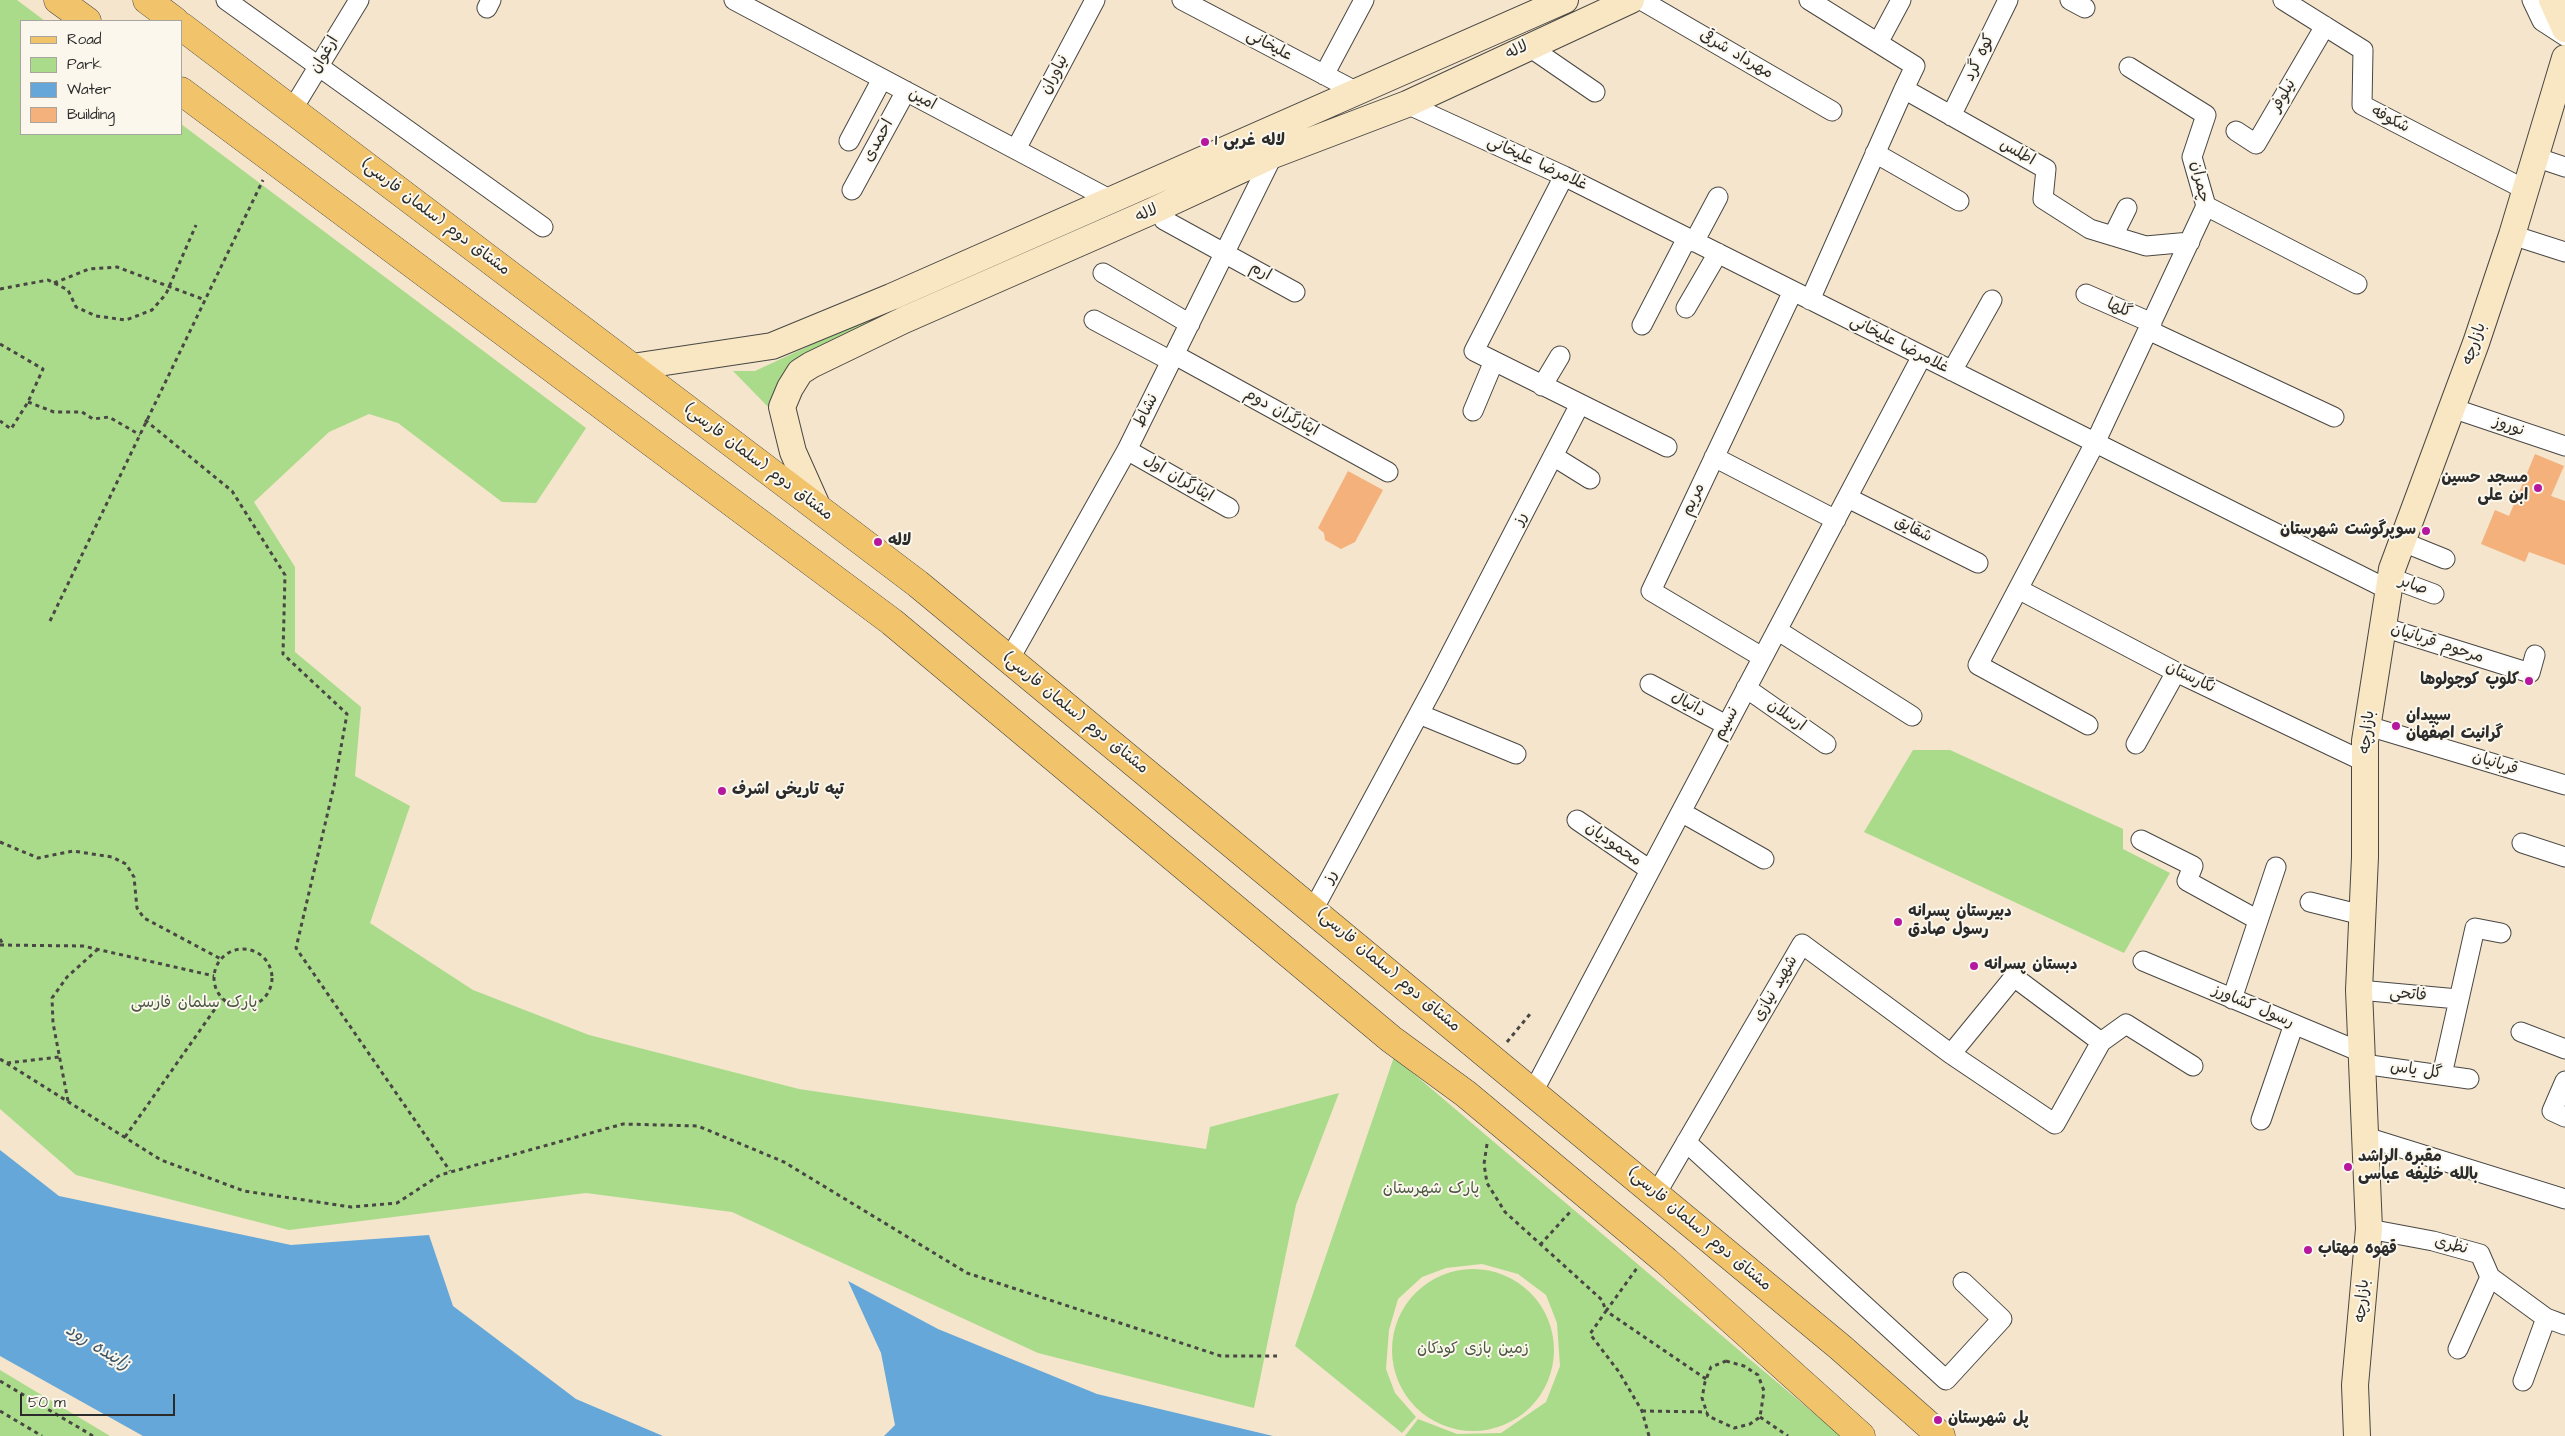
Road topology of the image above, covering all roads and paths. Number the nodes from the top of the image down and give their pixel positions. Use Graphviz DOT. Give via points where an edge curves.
graph roads {
  1 [pos="58,0"];
  2 [pos="147,0"];
  3 [pos="226,0"];
  4 [pos="359,0"];
  5 [pos="734,0"];
  6 [pos="1096,0"];
  7 [pos="1182,0"];
  8 [pos="1364,0"];
  9 [pos="1565,0"];
  10 [pos="1631,0"];
  11 [pos="1641,0"];
  12 [pos="1809,0"];
  13 [pos="1901,0"];
  14 [pos="2008,0"];
  15 [pos="2283,0"];
  16 [pos="2532,0"];
  17 [pos="2552,0"];
  18 [pos="86,20"];
  19 [pos="174,20"];
  20 [pos="2324,26"];
  21 [pos="182,27"];
  22 [pos="2565,29"];
  23 [pos="2565,36"];
  24 [pos="1482,37"];
  25 [pos="1878,43"];
  26 [pos="1528,46"];
  27 [pos="2565,58"];
  28 [pos="1496,61"];
  29 [pos="318,67"];
  30 [pos="2129,67"];
  31 [pos="1324,75"];
  32 [pos="882,79"];
  33 [pos="1904,89"];
  34 [pos="906,91"];
  35 [pos="182,92"];
  36 [pos="1357,92"];
  37 [pos="1595,92"];
  38 [pos="1407,104"];
  39 [pos="292,110"];
  40 [pos="1832,111"];
  41 [pos="1951,116"];
  42 [pos="2236,131"];
  43 [pos="848,141"];
  44 [pos="1016,149"];
  45 [pos="1875,153"];
  46 [pos="1272,155"];
  47 [pos="2535,157"];
  48 [pos="273,159"];
  49 [pos="2565,167"];
  50 [pos="1564,176"];
  51 [pos="2524,189"];
  52 [pos="852,190"];
  53 [pos="1718,197"];
  54 [pos="1110,200"];
  55 [pos="1959,201"];
  56 [pos="2206,206"];
  57 [pos="2127,208"];
  58 [pos="1164,220"];
  59 [pos="196,225"];
  60 [pos="543,227"];
  61 [pos="2512,235"];
  62 [pos="2113,236"];
  63 [pos="1691,240"];
  64 [pos="2190,242"];
  65 [pos="2565,252"];
  66 [pos="1225,253"];
  67 [pos="1718,253"];
  68 [pos="1103,273"];
  69 [pos="54,283"];
  70 [pos="2357,284"];
  71 [pos="170,287"];
  72 [pos="0,289"];
  73 [pos="1295,292"];
  74 [pos="2086,294"];
  75 [pos="1801,296"];
  76 [pos="891,297"];
  77 [pos="205,300"];
  78 [pos="1992,300"];
  79 [pos="1686,308"];
  80 [pos="904,320"];
  81 [pos="1094,320"];
  82 [pos="1190,324"];
  83 [pos="1642,325"];
  84 [pos="2150,327"];
  85 [pos="0,344"];
  86 [pos="1560,356"];
  87 [pos="1922,356"];
  88 [pos="1173,358"];
  89 [pos="1494,362"];
  90 [pos="632,367"];
  91 [pos="1952,371"];
  92 [pos="1542,386"];
  93 [pos="28,402"];
  94 [pos="1580,404"];
  95 [pos="2452,408"];
  96 [pos="1473,411"];
  97 [pos="2334,416"];
  98 [pos="145,420"];
  99 [pos="0,421"];
  100 [pos="140,435"];
  101 [pos="2096,443"];
  102 [pos="1666,446"];
  103 [pos="2565,446"];
  104 [pos="1127,450"];
  105 [pos="1553,456"];
  106 [pos="1714,457"];
  107 [pos="1388,472"];
  108 [pos="1590,478"];
  109 [pos="1848,498"];
  110 [pos="818,508"];
  111 [pos="1229,508"];
  112 [pos="1836,520"];
  113 [pos="2403,542"];
  114 [pos="2446,559"];
  115 [pos="1978,562"];
  116 [pos="2390,584"];
  117 [pos="2018,589"];
  118 [pos="2434,594"];
  119 [pos="50,621"];
  120 [pos="2383,627"];
  121 [pos="1777,630"];
  122 [pos="2536,655"];
  123 [pos="1762,657"];
  124 [pos="1009,660"];
  125 [pos="2176,672"];
  126 [pos="1650,684"];
  127 [pos="1746,688"];
  128 [pos="1419,714"];
  129 [pos="1912,716"];
  130 [pos="1726,725"];
  131 [pos="2088,726"];
  132 [pos="2368,726"];
  133 [pos="1826,744"];
  134 [pos="2136,744"];
  135 [pos="1516,754"];
  136 [pos="2365,762"];
  137 [pos="2565,785"];
  138 [pos="1681,812"];
  139 [pos="1577,820"];
  140 [pos="2141,840"];
  141 [pos="0,842"];
  142 [pos="2522,843"];
  143 [pos="2565,857"];
  144 [pos="1764,859"];
  145 [pos="2276,867"];
  146 [pos="1650,870"];
  147 [pos="2310,902"];
  148 [pos="1313,910"];
  149 [pos="2362,915"];
  150 [pos="2258,920"];
  151 [pos="2500,934"];
  152 [pos="0,939"];
  153 [pos="2,944"];
  154 [pos="98,949"];
  155 [pos="220,959"];
  156 [pos="2143,961"];
  157 [pos="214,976"];
  158 [pos="2359,990"];
  159 [pos="222,998"];
  160 [pos="2232,998"];
  161 [pos="2458,999"];
  162 [pos="2294,1024"];
  163 [pos="2521,1032"];
  164 [pos="2101,1042"];
  165 [pos="2565,1049"];
  166 [pos="1951,1054"];
  167 [pos="59,1057"];
  168 [pos="0,1059"];
  169 [pos="2363,1059"];
  170 [pos="6,1063"];
  171 [pos="2193,1066"];
  172 [pos="2442,1075"];
  173 [pos="2469,1080"];
  174 [pos="2565,1081"];
  175 [pos="1533,1092"];
  176 [pos="68,1102"];
  177 [pos="2565,1117"];
  178 [pos="2261,1120"];
  179 [pos="1488,1136"];
  180 [pos="125,1137"];
  181 [pos="2366,1137"];
  182 [pos="1686,1142"];
  183 [pos="450,1171"];
  184 [pos="1656,1194"];
  185 [pos="2565,1199"];
  186 [pos="1572,1210"];
  187 [pos="2369,1229"];
  188 [pos="1540,1246"];
  189 [pos="1637,1268"];
  190 [pos="2490,1277"];
  191 [pos="1963,1282"];
  192 [pos="1606,1311"];
  193 [pos="2546,1318"];
  194 [pos="2565,1325"];
  195 [pos="2458,1349"];
  196 [pos="1277,1356"];
  197 [pos="1706,1379"];
  198 [pos="0,1381"];
  199 [pos="2523,1381"];
  200 [pos="0,1411"];
  201 [pos="1642,1411"];
  202 [pos="1707,1412"];
  203 [pos="1760,1417"];
  204 [pos="42,1436"];
  205 [pos="92,1436"];
  206 [pos="1649,1436"];
  207 [pos="1788,1436"];
  208 [pos="1861,1436"];
  209 [pos="1941,1436"];
  210 [pos="2357,1436"];
  1 -- 18 [label="main road"];
  2 -- 19 [label="main road"];
  3 -- 29 [label="street"];
  4 -- 29 [label="street, ارغوان"];
  5 -- 32 [label="street, امین"];
  6 -- 44 [label="street, نیاوران"];
  7 -- 31 [label="street, علیخانی"];
  8 -- 31 [label="street"];
  9 -- 24 [label="main road, لاله"];
  10 -- 26 [label="main road, لاله"];
  11 -- 40 [label="street, مهرداد شرقی"];
  12 -- 25 [label="street"];
  13 -- 25 [label="street"];
  14 -- 41 [label="street, کوه گرد"];
  15 -- 20 [label="street, شکوفه"];
  16 -- 23 [label="street" via="2542,20"];
  17 -- 22 [label="main road"];
  20 -- 42 [label="street, نیلوفر" via="2256,144"];
  20 -- 51 [label="street, شکوفه" via="2363,50 2362,105"];
  21 -- 39 [label="main road, مشتاق دوم (سلمان فارسی)"];
  24 -- 28 [label="main road"];
  24 -- 36 [label="main road, لاله"];
  25 -- 33 [label="street" via="1915,66"];
  26 -- 28 [label="main road, لاله"];
  26 -- 37 [label="street"];
  27 -- 47 [label="main road, بازارچه"];
  28 -- 38 [label="main road, لاله"];
  29 -- 39 [label="street, ارغوان"];
  29 -- 60 [label="street"];
  30 -- 56 [label="street, چمران" via="2206,114 2192,157"];
  31 -- 36 [label="street, علیخانی"];
  32 -- 34 [label="street, امین"];
  32 -- 43 [label="street"];
  33 -- 41 [label="street, اطلس"];
  33 -- 45 [label="street"];
  34 -- 44 [label="street, امین"];
  34 -- 52 [label="street, احمدی"];
  35 -- 48 [label="main road"];
  36 -- 54 [label="main road, لاله"];
  38 -- 46 [label="main road, لاله"];
  38 -- 50 [label="street, غلامرضا علیخانی"];
  39 -- 90 [label="main road, مشتاق دوم (سلمان فارسی)"];
  41 -- 62 [label="street, اطلس" via="2046,169 2043,198 2090,229"];
  44 -- 54 [label="street, امین"];
  45 -- 55 [label="street"];
  45 -- 75 [label="street"];
  46 -- 66 [label="street, نشاط"];
  46 -- 80 [label="main road, لاله" via="1087,241"];
  47 -- 49 [label="street"];
  47 -- 51 [label="main road, بازارچه"];
  48 -- 77 [label="path"];
  48 -- 208 [label="main road" via="892,622 1391,1039 1466,1094 1658,1255"];
  50 -- 63 [label="street, غلامرضا علیخانی"];
  50 -- 89 [label="street" via="1474,352"];
  51 -- 61 [label="main road, بازارچه"];
  53 -- 63 [label="street"];
  54 -- 76 [label="main road, لاله"];
  56 -- 64 [label="street, چمران"];
  56 -- 70 [label="street"];
  57 -- 62 [label="street"];
  58 -- 66 [label="street, ارم"];
  59 -- 71 [label="path"];
  61 -- 65 [label="street"];
  61 -- 95 [label="main road, بازارچه"];
  62 -- 64 [label="street, اطلس" via="2146,246"];
  63 -- 67 [label="street, غلامرضا علیخانی"];
  63 -- 83 [label="street"];
  64 -- 84 [label="street, چمران"];
  66 -- 73 [label="street, ارم"];
  66 -- 82 [label="street, نشاط"];
  67 -- 75 [label="street, غلامرضا علیخانی"];
  67 -- 79 [label="street"];
  68 -- 82 [label="street"];
  69 -- 71 [label="path" via="89,270 116,267"];
  69 -- 71 [label="path" via="68,290 76,307 96,316 126,320 152,310"];
  69 -- 72 [label="path" via="48,280"];
  71 -- 77 [label="path"];
  74 -- 84 [label="street, گلها"];
  75 -- 87 [label="street, غلامرضا علیخانی"];
  75 -- 106 [label="street, مریم"];
  76 -- 80 [label="main road"];
  76 -- 90 [label="main road, لاله" via="772,346"];
  77 -- 98 [label="path"];
  78 -- 91 [label="street"];
  80 -- 110 [label="main road, لاله" via="811,364 800,372 790,388 782,407 784,422 793,452"];
  81 -- 88 [label="street, ایثارگران دوم"];
  82 -- 88 [label="street, نشاط"];
  84 -- 97 [label="street"];
  84 -- 101 [label="street, چمران"];
  85 -- 93 [label="path" via="43,369"];
  86 -- 92 [label="street"];
  87 -- 91 [label="street, غلامرضا علیخانی"];
  87 -- 109 [label="street, نسیم"];
  88 -- 104 [label="street, نشاط"];
  88 -- 107 [label="street, ایثارگران دوم"];
  89 -- 92 [label="street"];
  89 -- 96 [label="street"];
  90 -- 110 [label="main road, مشتاق دوم (سلمان فارسی)"];
  91 -- 101 [label="street, غلامرضا علیخانی"];
  92 -- 94 [label="street"];
  93 -- 99 [label="path" via="11,429"];
  93 -- 100 [label="path" via="54,412 82,412 93,419 109,417"];
  94 -- 102 [label="street"];
  94 -- 105 [label="street, رز"];
  95 -- 103 [label="street, نوروز"];
  95 -- 113 [label="main road, بازارچه"];
  98 -- 100 [label="path"];
  98 -- 183 [label="path" via="232,491 285,575 283,654 347,714 334,786 296,948"];
  100 -- 119 [label="path"];
  101 -- 116 [label="street, غلامرضا علیخانی"];
  101 -- 117 [label="street"];
  104 -- 111 [label="street, ایثارگران اول"];
  104 -- 124 [label="street, نشاط"];
  105 -- 108 [label="street"];
  105 -- 128 [label="street, رز"];
  106 -- 112 [label="street"];
  106 -- 123 [label="street, مریم" via="1651,591"];
  109 -- 112 [label="street, نسیم"];
  109 -- 115 [label="street, شقایق"];
  110 -- 124 [label="main road, مشتاق دوم (سلمان فارسی)" via="918,584"];
  112 -- 121 [label="street, نسیم"];
  113 -- 114 [label="street"];
  113 -- 116 [label="main road, بازارچه"];
  116 -- 118 [label="street, صابر"];
  116 -- 120 [label="main road, بازارچه"];
  117 -- 125 [label="street, نگارستان"];
  117 -- 131 [label="street" via="1978,665"];
  120 -- 122 [label="street, مرحوم قربانیان" via="2530,673"];
  120 -- 132 [label="main road, بازارچه"];
  121 -- 123 [label="street, نسیم"];
  121 -- 129 [label="street"];
  123 -- 127 [label="street, نسیم"];
  124 -- 148 [label="main road, مشتاق دوم (سلمان فارسی)"];
  125 -- 134 [label="street"];
  125 -- 136 [label="street, نگارستان"];
  126 -- 130 [label="street, دانیال"];
  127 -- 130 [label="street, نسیم"];
  127 -- 133 [label="street, ارسلان"];
  128 -- 135 [label="street"];
  128 -- 148 [label="street, رز"];
  130 -- 138 [label="street, نسیم"];
  132 -- 136 [label="main road, بازارچه"];
  132 -- 137 [label="street, قربانیان"];
  136 -- 149 [label="main road, بازارچه"];
  138 -- 144 [label="street"];
  138 -- 146 [label="street, نسیم"];
  139 -- 146 [label="street, محمودیان"];
  140 -- 150 [label="street" via="2193,866 2187,881"];
  141 -- 155 [label="path" via="38,858 73,851 112,857 126,864 134,877 137,908 144,918"];
  142 -- 143 [label="street"];
  145 -- 150 [label="street"];
  146 -- 175 [label="street, نسیم"];
  147 -- 149 [label="street"];
  148 -- 175 [label="main road, مشتاق دوم (سلمان فارسی)"];
  149 -- 158 [label="main road, بازارچه"];
  150 -- 160 [label="street"];
  151 -- 161 [label="street" via="2475,928"];
  152 -- 153 [label="path"];
  153 -- 154 [label="path"];
  154 -- 157 [label="path"];
  154 -- 167 [label="path" via="67,977 52,998"];
  155 -- 157 [label="path"];
  155 -- 159 [label="path" via="231,951 244,948 257,951 268,960 273,972 272,986 256,1005 242,1008"];
  156 -- 160 [label="street, رسول کشاورز"];
  157 -- 159 [label="path" via="214,984"];
  158 -- 161 [label="street, فاتحی"];
  158 -- 169 [label="main road, بازارچه"];
  159 -- 180 [label="path"];
  160 -- 162 [label="street, رسول کشاورز"];
  161 -- 172 [label="street"];
  162 -- 169 [label="street, رسول کشاورز"];
  162 -- 178 [label="street"];
  163 -- 165 [label="street"];
  164 -- 166 [label="street" via="2014,977"];
  164 -- 166 [label="street, شهید نیازی" via="2055,1124"];
  164 -- 171 [label="street" via="2126,1024"];
  166 -- 182 [label="street, شهید نیازی" via="1802,944"];
  167 -- 170 [label="path"];
  167 -- 176 [label="path"];
  168 -- 170 [label="path"];
  169 -- 172 [label="street, گل یاس"];
  169 -- 181 [label="main road, بازارچه"];
  170 -- 176 [label="path"];
  172 -- 173 [label="street, گل یاس"];
  174 -- 177 [label="street" via="2552,1112"];
  175 -- 184 [label="main road, مشتاق دوم (سلمان فارسی)"];
  176 -- 180 [label="path"];
  179 -- 188 [label="path" via="1484,1164 1487,1184 1505,1212"];
  180 -- 183 [label="path" via="161,1160 244,1191 351,1206 397,1203 440,1174"];
  181 -- 185 [label="street"];
  181 -- 187 [label="main road, بازارچه"];
  182 -- 184 [label="street, شهید نیازی"];
  182 -- 191 [label="street" via="1946,1380 2002,1319"];
  183 -- 196 [label="path" via="623,1124 698,1126 784,1162 967,1273 1221,1356"];
  184 -- 209 [label="main road, مشتاق دوم (سلمان فارسی)"];
  186 -- 188 [label="path"];
  187 -- 190 [label="street, نظری" via="2480,1254"];
  187 -- 210 [label="main road, بازارچه" via="2355,1385"];
  188 -- 192 [label="path" via="1602,1300"];
  189 -- 192 [label="path"];
  190 -- 193 [label="street"];
  190 -- 195 [label="street"];
  192 -- 197 [label="path"];
  192 -- 201 [label="path" via="1590,1334 1619,1372"];
  193 -- 194 [label="street"];
  193 -- 199 [label="street"];
  197 -- 202 [label="path" via="1702,1398"];
  197 -- 203 [label="path" via="1711,1367 1726,1361 1744,1366 1758,1375 1764,1391"];
  198 -- 205 [label="path"];
  200 -- 204 [label="path"];
  201 -- 202 [label="path"];
  201 -- 206 [label="path"];
  202 -- 203 [label="path" via="1708,1416 1734,1428 1750,1424"];
  203 -- 207 [label="path"];
}
